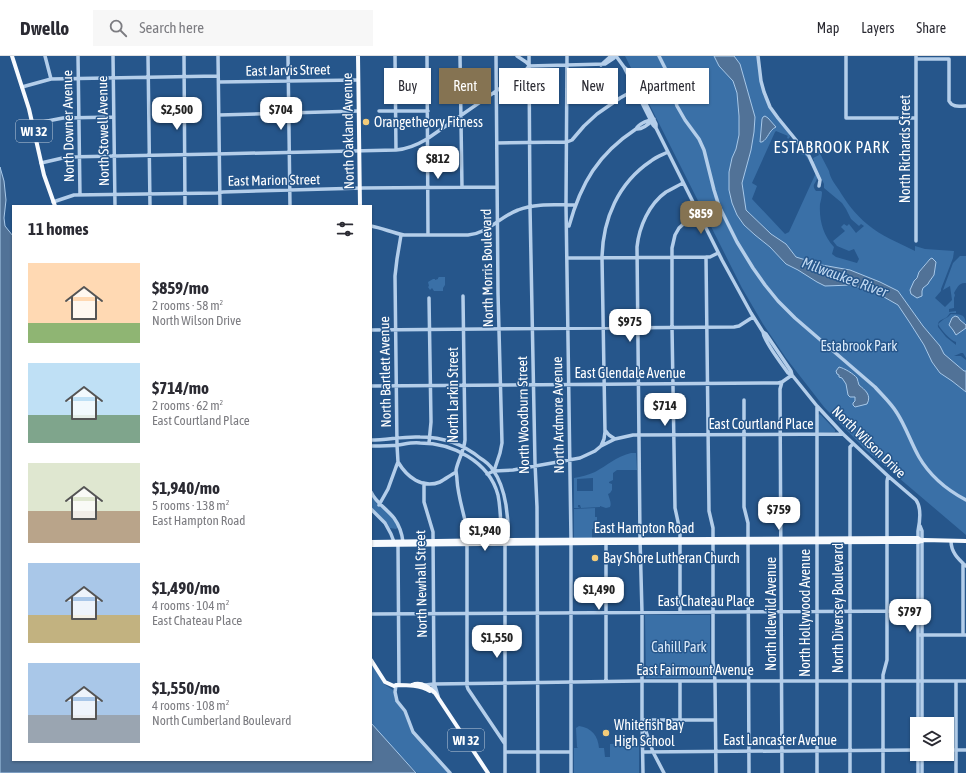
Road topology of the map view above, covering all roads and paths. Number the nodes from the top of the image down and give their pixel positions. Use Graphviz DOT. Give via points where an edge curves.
graph roads {
  1 [pos="12,56"];
  2 [pos="45,56"];
  3 [pos="78,56"];
  4 [pos="113,56"];
  5 [pos="148,56"];
  6 [pos="184,56"];
  7 [pos="218,56"];
  8 [pos="288,56"];
  9 [pos="358,56"];
  10 [pos="395,56"];
  11 [pos="427,56"];
  12 [pos="460,56"];
  13 [pos="496,56"];
  14 [pos="517,56"];
  15 [pos="529,56"];
  16 [pos="567,56"];
  17 [pos="611,56"];
  18 [pos="615,56"];
  19 [pos="659,56"];
  20 [pos="758,56"];
  21 [pos="846,56"];
  22 [pos="916,57"];
  23 [pos="567,65"];
  24 [pos="601,65"];
  25 [pos="529,66"];
  26 [pos="626,68"];
  27 [pos="184,76"];
  28 [pos="218,76"];
  29 [pos="149,77"];
  30 [pos="114,78"];
  31 [pos="50,79"];
  32 [pos="79,79"];
  33 [pos="288,80"];
  34 [pos="358,80"];
  35 [pos="219,82"];
  36 [pos="22,87"];
  37 [pos="496,91"];
  38 [pos="626,95"];
  39 [pos="644,104"];
  40 [pos="966,106"];
  41 [pos="379,111"];
  42 [pos="395,111"];
  43 [pos="428,111"];
  44 [pos="358,112"];
  45 [pos="289,113"];
  46 [pos="219,115"];
  47 [pos="461,115"];
  48 [pos="114,117"];
  49 [pos="79,118"];
  50 [pos="916,118"];
  51 [pos="652,120"];
  52 [pos="32,124"];
  53 [pos="427,140"];
  54 [pos="567,142"];
  55 [pos="497,143"];
  56 [pos="530,143"];
  57 [pos="359,150"];
  58 [pos="396,150"];
  59 [pos="289,152"];
  60 [pos="668,152"];
  61 [pos="219,154"];
  62 [pos="150,155"];
  63 [pos="185,155"];
  64 [pos="115,156"];
  65 [pos="80,157"];
  66 [pos="41,163"];
  67 [pos="683,183"];
  68 [pos="819,186"];
  69 [pos="462,187"];
  70 [pos="497,187"];
  71 [pos="428,188"];
  72 [pos="360,189"];
  73 [pos="290,191"];
  74 [pos="220,192"];
  75 [pos="185,193"];
  76 [pos="115,194"];
  77 [pos="150,194"];
  78 [pos="80,195"];
  79 [pos="54,204"];
  80 [pos="115,205"];
  81 [pos="150,205"];
  82 [pos="185,205"];
  83 [pos="220,205"];
  84 [pos="290,205"];
  85 [pos="360,205"];
  86 [pos="566,205"];
  87 [pos="574,206"];
  88 [pos="530,207"];
  89 [pos="699,214"];
  90 [pos="497,222"];
  91 [pos="372,226"];
  92 [pos="567,231"];
  93 [pos="401,234"];
  94 [pos="428,235"];
  95 [pos="916,241"];
  96 [pos="718,253"];
  97 [pos="637,257"];
  98 [pos="672,257"];
  99 [pos="706,257"];
  100 [pos="567,258"];
  101 [pos="602,258"];
  102 [pos="463,296"];
  103 [pos="429,298"];
  104 [pos="753,317"];
  105 [pos="638,327"];
  106 [pos="672,327"];
  107 [pos="706,327"];
  108 [pos="499,328"];
  109 [pos="533,328"];
  110 [pos="568,328"];
  111 [pos="603,328"];
  112 [pos="429,329"];
  113 [pos="464,329"];
  114 [pos="372,330"];
  115 [pos="395,330"];
  116 [pos="792,376"];
  117 [pos="782,382"];
  118 [pos="707,383"];
  119 [pos="569,384"];
  120 [pos="604,384"];
  121 [pos="638,384"];
  122 [pos="673,384"];
  123 [pos="465,385"];
  124 [pos="500,385"];
  125 [pos="533,385"];
  126 [pos="372,386"];
  127 [pos="396,386"];
  128 [pos="430,386"];
  129 [pos="744,400"];
  130 [pos="817,406"];
  131 [pos="604,429"];
  132 [pos="816,434"];
  133 [pos="843,434"];
  134 [pos="639,435"];
  135 [pos="674,435"];
  136 [pos="708,435"];
  137 [pos="744,435"];
  138 [pos="781,435"];
  139 [pos="430,437"];
  140 [pos="397,438"];
  141 [pos="615,439"];
  142 [pos="372,440"];
  143 [pos="429,443"];
  144 [pos="853,444"];
  145 [pos="397,445"];
  146 [pos="372,446"];
  147 [pos="601,446"];
  148 [pos="464,447"];
  149 [pos="462,454"];
  150 [pos="569,460"];
  151 [pos="398,462"];
  152 [pos="535,466"];
  153 [pos="494,470"];
  154 [pos="456,472"];
  155 [pos="487,474"];
  156 [pos="888,476"];
  157 [pos="424,483"];
  158 [pos="372,494"];
  159 [pos="966,500"];
  160 [pos="380,504"];
  161 [pos="372,510"];
  162 [pos="781,540"];
  163 [pos="816,540"];
  164 [pos="849,540"];
  165 [pos="887,540"];
  166 [pos="919,540"];
  167 [pos="606,541"];
  168 [pos="640,541"];
  169 [pos="680,541"];
  170 [pos="713,541"];
  171 [pos="748,541"];
  172 [pos="951,541"];
  173 [pos="966,541"];
  174 [pos="372,542"];
  175 [pos="393,542"];
  176 [pos="403,542"];
  177 [pos="504,542"];
  178 [pos="537,542"];
  179 [pos="571,542"];
  180 [pos="433,543"];
  181 [pos="467,543"];
  182 [pos="372,545"];
  183 [pos="398,545"];
  184 [pos="964,564"];
  185 [pos="816,611"];
  186 [pos="850,611"];
  187 [pos="888,611"];
  188 [pos="920,611"];
  189 [pos="607,612"];
  190 [pos="642,612"];
  191 [pos="680,612"];
  192 [pos="714,612"];
  193 [pos="749,612"];
  194 [pos="782,612"];
  195 [pos="467,613"];
  196 [pos="505,613"];
  197 [pos="538,613"];
  198 [pos="571,613"];
  199 [pos="372,614"];
  200 [pos="399,614"];
  201 [pos="433,614"];
  202 [pos="920,635"];
  203 [pos="964,635"];
  204 [pos="372,662"];
  205 [pos="642,681"];
  206 [pos="715,681"];
  207 [pos="782,681"];
  208 [pos="816,681"];
  209 [pos="850,681"];
  210 [pos="883,681"];
  211 [pos="920,681"];
  212 [pos="956,681"];
  213 [pos="966,681"];
  214 [pos="538,682"];
  215 [pos="571,682"];
  216 [pos="606,682"];
  217 [pos="680,682"];
  218 [pos="749,682"];
  219 [pos="467,683"];
  220 [pos="505,683"];
  221 [pos="434,684"];
  222 [pos="398,685"];
  223 [pos="422,685"];
  224 [pos="435,694"];
  225 [pos="918,717"];
  226 [pos="922,717"];
  227 [pos="642,720"];
  228 [pos="680,720"];
  229 [pos="716,720"];
  230 [pos="505,744"];
  231 [pos="883,750"];
  232 [pos="910,750"];
  233 [pos="956,750"];
  234 [pos="966,750"];
  235 [pos="749,751"];
  236 [pos="782,751"];
  237 [pos="817,751"];
  238 [pos="850,751"];
  239 [pos="505,752"];
  240 [pos="538,752"];
  241 [pos="571,752"];
  242 [pos="643,752"];
  243 [pos="653,752"];
  244 [pos="716,752"];
  245 [pos="918,761"];
  246 [pos="922,761"];
  247 [pos="450,773"];
  248 [pos="488,773"];
  249 [pos="505,773"];
  250 [pos="538,773"];
  251 [pos="571,773"];
  252 [pos="643,773"];
  253 [pos="664,773"];
  254 [pos="716,773"];
  255 [pos="749,773"];
  256 [pos="782,773"];
  257 [pos="817,773"];
  258 [pos="850,773"];
  259 [pos="883,773"];
  260 [pos="918,773"];
  261 [pos="922,773"];
  262 [pos="956,773"];
  1 -- 36 [label="main road, WI 32"];
  2 -- 31 [label="street"];
  3 -- 32 [label="street, North Downer Avenue"];
  4 -- 30 [label="street, North Stowell Avenue"];
  5 -- 29 [label="street"];
  6 -- 27 [label="street"];
  7 -- 28 [label="street"];
  8 -- 33 [label="street"];
  9 -- 34 [label="main road, North Oakland Avenue"];
  10 -- 42 [label="street"];
  11 -- 43 [label="street"];
  12 -- 47 [label="street"];
  13 -- 37 [label="street, North Morris Boulevard"];
  14 -- 25 [label="street"];
  15 -- 25 [label="street, North Woodburn Street"];
  16 -- 23 [label="street, North Ardmore Avenue"];
  17 -- 24 [label="street"];
  18 -- 24 [label="street" via="608,63"];
  18 -- 26 [label="street, North Wilson Drive"];
  19 -- 159 [label="street" via="677,106 704,150 719,206 761,279 795,318 886,399 928,470 938,482"];
  20 -- 68 [label="street" via="761,81 770,107 809,156 820,180"];
  21 -- 50 [label="street" via="846,118"];
  22 -- 40 [label="street" via="949,59 951,104"];
  22 -- 50 [label="street, North Richards Street"];
  23 -- 24 [label="street"];
  23 -- 25 [label="street"];
  23 -- 54 [label="street, North Ardmore Avenue"];
  25 -- 37 [label="street"];
  25 -- 56 [label="street, North Woodburn Street"];
  27 -- 28 [label="street"];
  27 -- 29 [label="street"];
  27 -- 63 [label="street"];
  28 -- 35 [label="street"];
  29 -- 30 [label="street"];
  29 -- 62 [label="street"];
  30 -- 32 [label="street"];
  30 -- 48 [label="street, North Stowell Avenue"];
  31 -- 32 [label="street"];
  31 -- 36 [label="street"];
  32 -- 49 [label="street, North Downer Avenue"];
  33 -- 34 [label="street, East Jarvis Street"];
  33 -- 35 [label="street, East Jarvis Street"];
  33 -- 45 [label="street"];
  34 -- 44 [label="main road, North Oakland Avenue"];
  35 -- 46 [label="street"];
  36 -- 52 [label="main road, WI 32"];
  37 -- 47 [label="street"];
  37 -- 55 [label="street, North Morris Boulevard"];
  38 -- 54 [label="street" via="597,114"];
  39 -- 51 [label="street, North Wilson Drive"];
  41 -- 42 [label="street"];
  42 -- 43 [label="street"];
  42 -- 58 [label="street"];
  43 -- 53 [label="street"];
  44 -- 45 [label="street"];
  44 -- 57 [label="main road, North Oakland Avenue"];
  45 -- 46 [label="street"];
  45 -- 59 [label="street"];
  46 -- 61 [label="street"];
  47 -- 53 [label="street"];
  47 -- 69 [label="street"];
  48 -- 49 [label="street"];
  48 -- 64 [label="street, North Stowell Avenue"];
  49 -- 52 [label="street" via="63,118"];
  49 -- 65 [label="street, North Downer Avenue"];
  50 -- 95 [label="street, North Richards Street"];
  51 -- 60 [label="street, North Wilson Drive"];
  51 -- 87 [label="street" via="637,126 602,158 586,180"];
  52 -- 66 [label="main road, WI 32"];
  53 -- 58 [label="street" via="407,149"];
  53 -- 71 [label="street"];
  54 -- 56 [label="street"];
  54 -- 86 [label="street, North Ardmore Avenue"];
  55 -- 56 [label="street"];
  55 -- 70 [label="street, North Morris Boulevard"];
  56 -- 88 [label="street, North Woodburn Street"];
  57 -- 58 [label="street"];
  57 -- 59 [label="street"];
  57 -- 72 [label="main road, North Oakland Avenue"];
  59 -- 61 [label="street"];
  59 -- 73 [label="street"];
  60 -- 67 [label="street, North Wilson Drive"];
  60 -- 101 [label="street" via="640,169 618,195 606,224"];
  61 -- 63 [label="street"];
  61 -- 74 [label="street"];
  62 -- 63 [label="street"];
  62 -- 64 [label="street"];
  62 -- 77 [label="street"];
  63 -- 75 [label="street"];
  64 -- 65 [label="street"];
  64 -- 76 [label="street, North Stowell Avenue"];
  65 -- 66 [label="street"];
  65 -- 78 [label="street, North Downer Avenue"];
  66 -- 79 [label="main road, WI 32"];
  67 -- 89 [label="street, North Wilson Drive"];
  67 -- 97 [label="street" via="663,194 648,213 641,228"];
  69 -- 70 [label="street, East Marion Street"];
  69 -- 71 [label="street, East Marion Street"];
  70 -- 90 [label="street, North Morris Boulevard"];
  71 -- 72 [label="street, East Marion Street"];
  71 -- 94 [label="street"];
  72 -- 73 [label="street, East Marion Street"];
  72 -- 85 [label="main road, North Oakland Avenue"];
  73 -- 74 [label="street, East Marion Street"];
  73 -- 84 [label="street"];
  74 -- 75 [label="street, East Marion Street"];
  74 -- 83 [label="street"];
  75 -- 77 [label="street, East Marion Street"];
  75 -- 82 [label="street"];
  76 -- 77 [label="street, East Marion Street"];
  76 -- 78 [label="street, East Marion Street"];
  76 -- 80 [label="street, North Stowell Avenue"];
  77 -- 81 [label="street"];
  78 -- 79 [label="street, East Marion Street" via="71,195"];
  86 -- 87 [label="street"];
  86 -- 88 [label="street"];
  86 -- 92 [label="street, North Ardmore Avenue"];
  87 -- 92 [label="street"];
  88 -- 90 [label="street" via="518,210"];
  88 -- 109 [label="street, North Woodburn Street"];
  89 -- 96 [label="street, North Wilson Drive"];
  89 -- 98 [label="street" via="679,228 673,241"];
  90 -- 94 [label="street" via="486,230 473,234"];
  90 -- 108 [label="street, North Morris Boulevard"];
  91 -- 93 [label="street"];
  92 -- 100 [label="street, North Ardmore Avenue"];
  93 -- 94 [label="street"];
  93 -- 115 [label="street, North Bartlett Avenue" via="394,276"];
  96 -- 99 [label="street"];
  96 -- 104 [label="street, North Wilson Drive"];
  97 -- 98 [label="street"];
  97 -- 101 [label="street"];
  97 -- 105 [label="street"];
  98 -- 99 [label="street"];
  98 -- 106 [label="street"];
  99 -- 107 [label="street"];
  100 -- 101 [label="street"];
  100 -- 110 [label="street, North Ardmore Avenue"];
  101 -- 111 [label="street"];
  102 -- 113 [label="street, North Larkin Street"];
  103 -- 112 [label="street"];
  104 -- 107 [label="street" via="737,326"];
  104 -- 116 [label="street, North Wilson Drive"];
  105 -- 106 [label="street"];
  105 -- 111 [label="street"];
  105 -- 121 [label="street"];
  106 -- 107 [label="street"];
  106 -- 122 [label="street"];
  107 -- 118 [label="street"];
  108 -- 109 [label="street"];
  108 -- 113 [label="street"];
  108 -- 124 [label="street, North Morris Boulevard"];
  109 -- 110 [label="street"];
  109 -- 125 [label="street, North Woodburn Street"];
  110 -- 111 [label="street"];
  110 -- 119 [label="street, North Ardmore Avenue"];
  111 -- 120 [label="street"];
  112 -- 113 [label="street"];
  112 -- 115 [label="street"];
  112 -- 128 [label="street"];
  113 -- 123 [label="street, North Larkin Street"];
  114 -- 115 [label="street"];
  115 -- 127 [label="street, North Bartlett Avenue"];
  116 -- 117 [label="street, East Glendale Avenue"];
  116 -- 130 [label="street, North Wilson Drive"];
  117 -- 118 [label="street, East Glendale Avenue"];
  117 -- 138 [label="street, North Idlewild Avenue"];
  118 -- 122 [label="street, East Glendale Avenue"];
  118 -- 136 [label="street"];
  119 -- 120 [label="street, East Glendale Avenue"];
  119 -- 125 [label="street, East Glendale Avenue"];
  119 -- 150 [label="street, North Ardmore Avenue"];
  120 -- 121 [label="street, East Glendale Avenue"];
  120 -- 131 [label="street"];
  121 -- 122 [label="street, East Glendale Avenue"];
  121 -- 134 [label="street"];
  122 -- 135 [label="street"];
  123 -- 124 [label="street, East Glendale Avenue"];
  123 -- 128 [label="street, East Glendale Avenue"];
  123 -- 148 [label="street, North Larkin Street"];
  124 -- 125 [label="street, East Glendale Avenue"];
  124 -- 153 [label="street, North Morris Boulevard" via="502,443"];
  125 -- 152 [label="street, North Woodburn Street"];
  126 -- 127 [label="street, East Glendale Avenue"];
  127 -- 128 [label="street, East Glendale Avenue"];
  127 -- 140 [label="street, North Bartlett Avenue"];
  128 -- 139 [label="street"];
  129 -- 137 [label="street"];
  130 -- 132 [label="street, North Hollywood Avenue"];
  130 -- 133 [label="street, North Wilson Drive"];
  131 -- 141 [label="street"];
  131 -- 147 [label="street"];
  132 -- 133 [label="street, East Courtland Place"];
  132 -- 138 [label="street, East Courtland Place"];
  132 -- 163 [label="street, North Hollywood Avenue"];
  133 -- 144 [label="street, North Wilson Drive"];
  134 -- 135 [label="street, East Courtland Place"];
  134 -- 141 [label="street, East Courtland Place"];
  134 -- 168 [label="street"];
  135 -- 136 [label="street, East Courtland Place"];
  135 -- 169 [label="street" via="675,508"];
  136 -- 137 [label="street, East Courtland Place"];
  136 -- 170 [label="street" via="709,511"];
  137 -- 138 [label="street, East Courtland Place"];
  137 -- 171 [label="street" via="744,507"];
  138 -- 162 [label="street, North Idlewild Avenue"];
  139 -- 140 [label="street"];
  139 -- 143 [label="street"];
  139 -- 148 [label="street"];
  140 -- 142 [label="street"];
  140 -- 145 [label="street, North Bartlett Avenue"];
  141 -- 147 [label="street, East Courtland Place"];
  143 -- 145 [label="street"];
  143 -- 149 [label="street"];
  144 -- 156 [label="street, North Wilson Drive"];
  144 -- 164 [label="street, North Diversey Boulevard" via="850,447"];
  145 -- 146 [label="street"];
  145 -- 151 [label="street, North Bartlett Avenue"];
  147 -- 150 [label="street, East Courtland Place" via="589,455"];
  148 -- 149 [label="street, North Larkin Street"];
  148 -- 153 [label="street"];
  149 -- 154 [label="street, North Larkin Street"];
  149 -- 155 [label="street" via="476,462"];
  150 -- 152 [label="street, East Courtland Place"];
  150 -- 179 [label="street, North Ardmore Avenue"];
  151 -- 157 [label="street" via="404,472 414,480"];
  151 -- 160 [label="street, North Bartlett Avenue"];
  152 -- 153 [label="street, East Courtland Place"];
  152 -- 178 [label="street, North Woodburn Street"];
  153 -- 155 [label="street"];
  153 -- 177 [label="street" via="504,492 507,516"];
  154 -- 157 [label="street" via="439,482"];
  154 -- 181 [label="street, North Larkin Street"];
  155 -- 177 [label="street" via="497,494"];
  156 -- 165 [label="street"];
  156 -- 166 [label="street, North Wilson Drive" via="919,504"];
  157 -- 180 [label="street, North Newhall Street" via="424,502 433,532"];
  158 -- 160 [label="street"];
  160 -- 176 [label="street" via="396,521"];
  161 -- 175 [label="street" via="385,523"];
  162 -- 163 [label="main road, East Hampton Road"];
  162 -- 171 [label="main road, East Hampton Road"];
  162 -- 194 [label="street, North Idlewild Avenue"];
  163 -- 164 [label="main road, East Hampton Road"];
  163 -- 185 [label="street, North Hollywood Avenue"];
  164 -- 165 [label="main road, East Hampton Road"];
  164 -- 186 [label="street, North Diversey Boulevard"];
  165 -- 166 [label="main road, East Hampton Road"];
  165 -- 187 [label="street"];
  166 -- 172 [label="main road, East Hampton Road"];
  166 -- 188 [label="street, North Wilson Drive"];
  167 -- 168 [label="main road, East Hampton Road"];
  167 -- 179 [label="main road, East Hampton Road"];
  167 -- 189 [label="street"];
  168 -- 169 [label="main road, East Hampton Road"];
  168 -- 190 [label="street"];
  169 -- 170 [label="main road, East Hampton Road"];
  169 -- 191 [label="street"];
  170 -- 171 [label="main road, East Hampton Road"];
  170 -- 192 [label="street"];
  171 -- 193 [label="street"];
  172 -- 173 [label="main road, East Hampton Road"];
  172 -- 184 [label="street" via="954,553"];
  174 -- 175 [label="main road, East Hampton Road"];
  175 -- 176 [label="main road, East Hampton Road"];
  175 -- 183 [label="street"];
  176 -- 180 [label="main road, East Hampton Road"];
  176 -- 183 [label="street"];
  177 -- 178 [label="main road, East Hampton Road"];
  177 -- 181 [label="main road, East Hampton Road"];
  177 -- 196 [label="street"];
  178 -- 179 [label="main road, East Hampton Road"];
  178 -- 197 [label="street, North Woodburn Street"];
  179 -- 198 [label="street, North Ardmore Avenue"];
  180 -- 181 [label="main road, East Hampton Road"];
  180 -- 183 [label="main road, East Hampton Road"];
  180 -- 201 [label="street, North Newhall Street"];
  181 -- 195 [label="street, North Larkin Street"];
  182 -- 183 [label="main road, East Hampton Road"];
  183 -- 200 [label="street"];
  184 -- 203 [label="street"];
  185 -- 186 [label="street, East Chateau Place"];
  185 -- 194 [label="street, East Chateau Place"];
  185 -- 208 [label="street, North Hollywood Avenue"];
  186 -- 187 [label="street, East Chateau Place"];
  186 -- 209 [label="street, North Diversey Boulevard"];
  187 -- 188 [label="street, East Chateau Place"];
  187 -- 210 [label="street" via="887,660"];
  188 -- 202 [label="street, North Wilson Drive"];
  189 -- 190 [label="street, East Chateau Place"];
  189 -- 198 [label="street, East Chateau Place"];
  189 -- 216 [label="street"];
  190 -- 191 [label="street, East Chateau Place"];
  190 -- 205 [label="street"];
  191 -- 192 [label="street, East Chateau Place"];
  192 -- 193 [label="street, East Chateau Place"];
  192 -- 206 [label="street"];
  193 -- 194 [label="street, East Chateau Place"];
  193 -- 218 [label="street"];
  194 -- 207 [label="street, North Idlewild Avenue"];
  195 -- 196 [label="street, East Chateau Place"];
  195 -- 201 [label="street, East Chateau Place"];
  195 -- 219 [label="street, North Larkin Street"];
  196 -- 197 [label="street, East Chateau Place"];
  196 -- 220 [label="street"];
  197 -- 198 [label="street, East Chateau Place"];
  197 -- 214 [label="street, North Woodburn Street"];
  198 -- 215 [label="street, North Ardmore Avenue"];
  199 -- 200 [label="street, East Chateau Place"];
  200 -- 201 [label="street, East Chateau Place"];
  200 -- 222 [label="street"];
  201 -- 221 [label="street, North Newhall Street"];
  202 -- 203 [label="street"];
  202 -- 211 [label="street, North Wilson Drive"];
  204 -- 222 [label="main road" via="387,684"];
  205 -- 216 [label="street, East Fairmount Avenue"];
  205 -- 217 [label="street, East Fairmount Avenue"];
  205 -- 227 [label="street"];
  206 -- 217 [label="street, East Fairmount Avenue"];
  206 -- 218 [label="street, East Fairmount Avenue"];
  206 -- 229 [label="street"];
  207 -- 208 [label="street, East Fairmount Avenue"];
  207 -- 218 [label="street, East Fairmount Avenue"];
  207 -- 236 [label="street, North Idlewild Avenue"];
  208 -- 209 [label="street, East Fairmount Avenue"];
  208 -- 237 [label="street, North Hollywood Avenue"];
  209 -- 210 [label="street, East Fairmount Avenue"];
  209 -- 238 [label="street, North Diversey Boulevard"];
  210 -- 211 [label="street, East Fairmount Avenue"];
  210 -- 231 [label="street"];
  211 -- 212 [label="street, East Fairmount Avenue"];
  211 -- 225 [label="street"];
  211 -- 226 [label="street"];
  212 -- 213 [label="street, East Fairmount Avenue"];
  212 -- 233 [label="street"];
  214 -- 215 [label="street, East Fairmount Avenue"];
  214 -- 220 [label="street, East Fairmount Avenue"];
  214 -- 240 [label="street, North Woodburn Street"];
  215 -- 216 [label="street, East Fairmount Avenue"];
  215 -- 241 [label="street, North Ardmore Avenue"];
  217 -- 228 [label="street"];
  218 -- 235 [label="street"];
  219 -- 220 [label="street, East Fairmount Avenue"];
  219 -- 221 [label="street, East Fairmount Avenue"];
  219 -- 230 [label="street, North Larkin Street" via="468,689"];
  220 -- 230 [label="street"];
  221 -- 223 [label="street, East Fairmount Avenue"];
  221 -- 224 [label="street, North Newhall Street"];
  221 -- 224 [label="street, North Newhall Street"];
  222 -- 223 [label="main road, East Fairmount Avenue"];
  222 -- 247 [label="street" via="395,692 397,701 405,711 413,732"];
  223 -- 224 [label="main road, WI 32"];
  224 -- 248 [label="main road, WI 32"];
  227 -- 228 [label="street"];
  227 -- 242 [label="street"];
  227 -- 243 [label="street"];
  228 -- 229 [label="street"];
  229 -- 244 [label="street"];
  230 -- 239 [label="street"];
  231 -- 232 [label="street, East Lancaster Avenue"];
  231 -- 238 [label="street, East Lancaster Avenue"];
  231 -- 259 [label="street"];
  233 -- 234 [label="street"];
  233 -- 262 [label="street"];
  235 -- 236 [label="street, East Lancaster Avenue"];
  235 -- 244 [label="street, East Lancaster Avenue"];
  235 -- 255 [label="street"];
  236 -- 237 [label="street, East Lancaster Avenue"];
  236 -- 256 [label="street, North Idlewild Avenue"];
  237 -- 238 [label="street, East Lancaster Avenue"];
  237 -- 257 [label="street, North Hollywood Avenue"];
  238 -- 258 [label="street, North Diversey Boulevard"];
  239 -- 240 [label="street"];
  239 -- 249 [label="street"];
  240 -- 241 [label="street"];
  240 -- 250 [label="street, North Woodburn Street"];
  241 -- 251 [label="street, North Ardmore Avenue"];
  242 -- 243 [label="street, East Lancaster Avenue"];
  242 -- 252 [label="street"];
  243 -- 244 [label="street, East Lancaster Avenue"];
  243 -- 253 [label="street"];
  244 -- 254 [label="street"];
  245 -- 260 [label="street"];
  246 -- 261 [label="street"];
}
